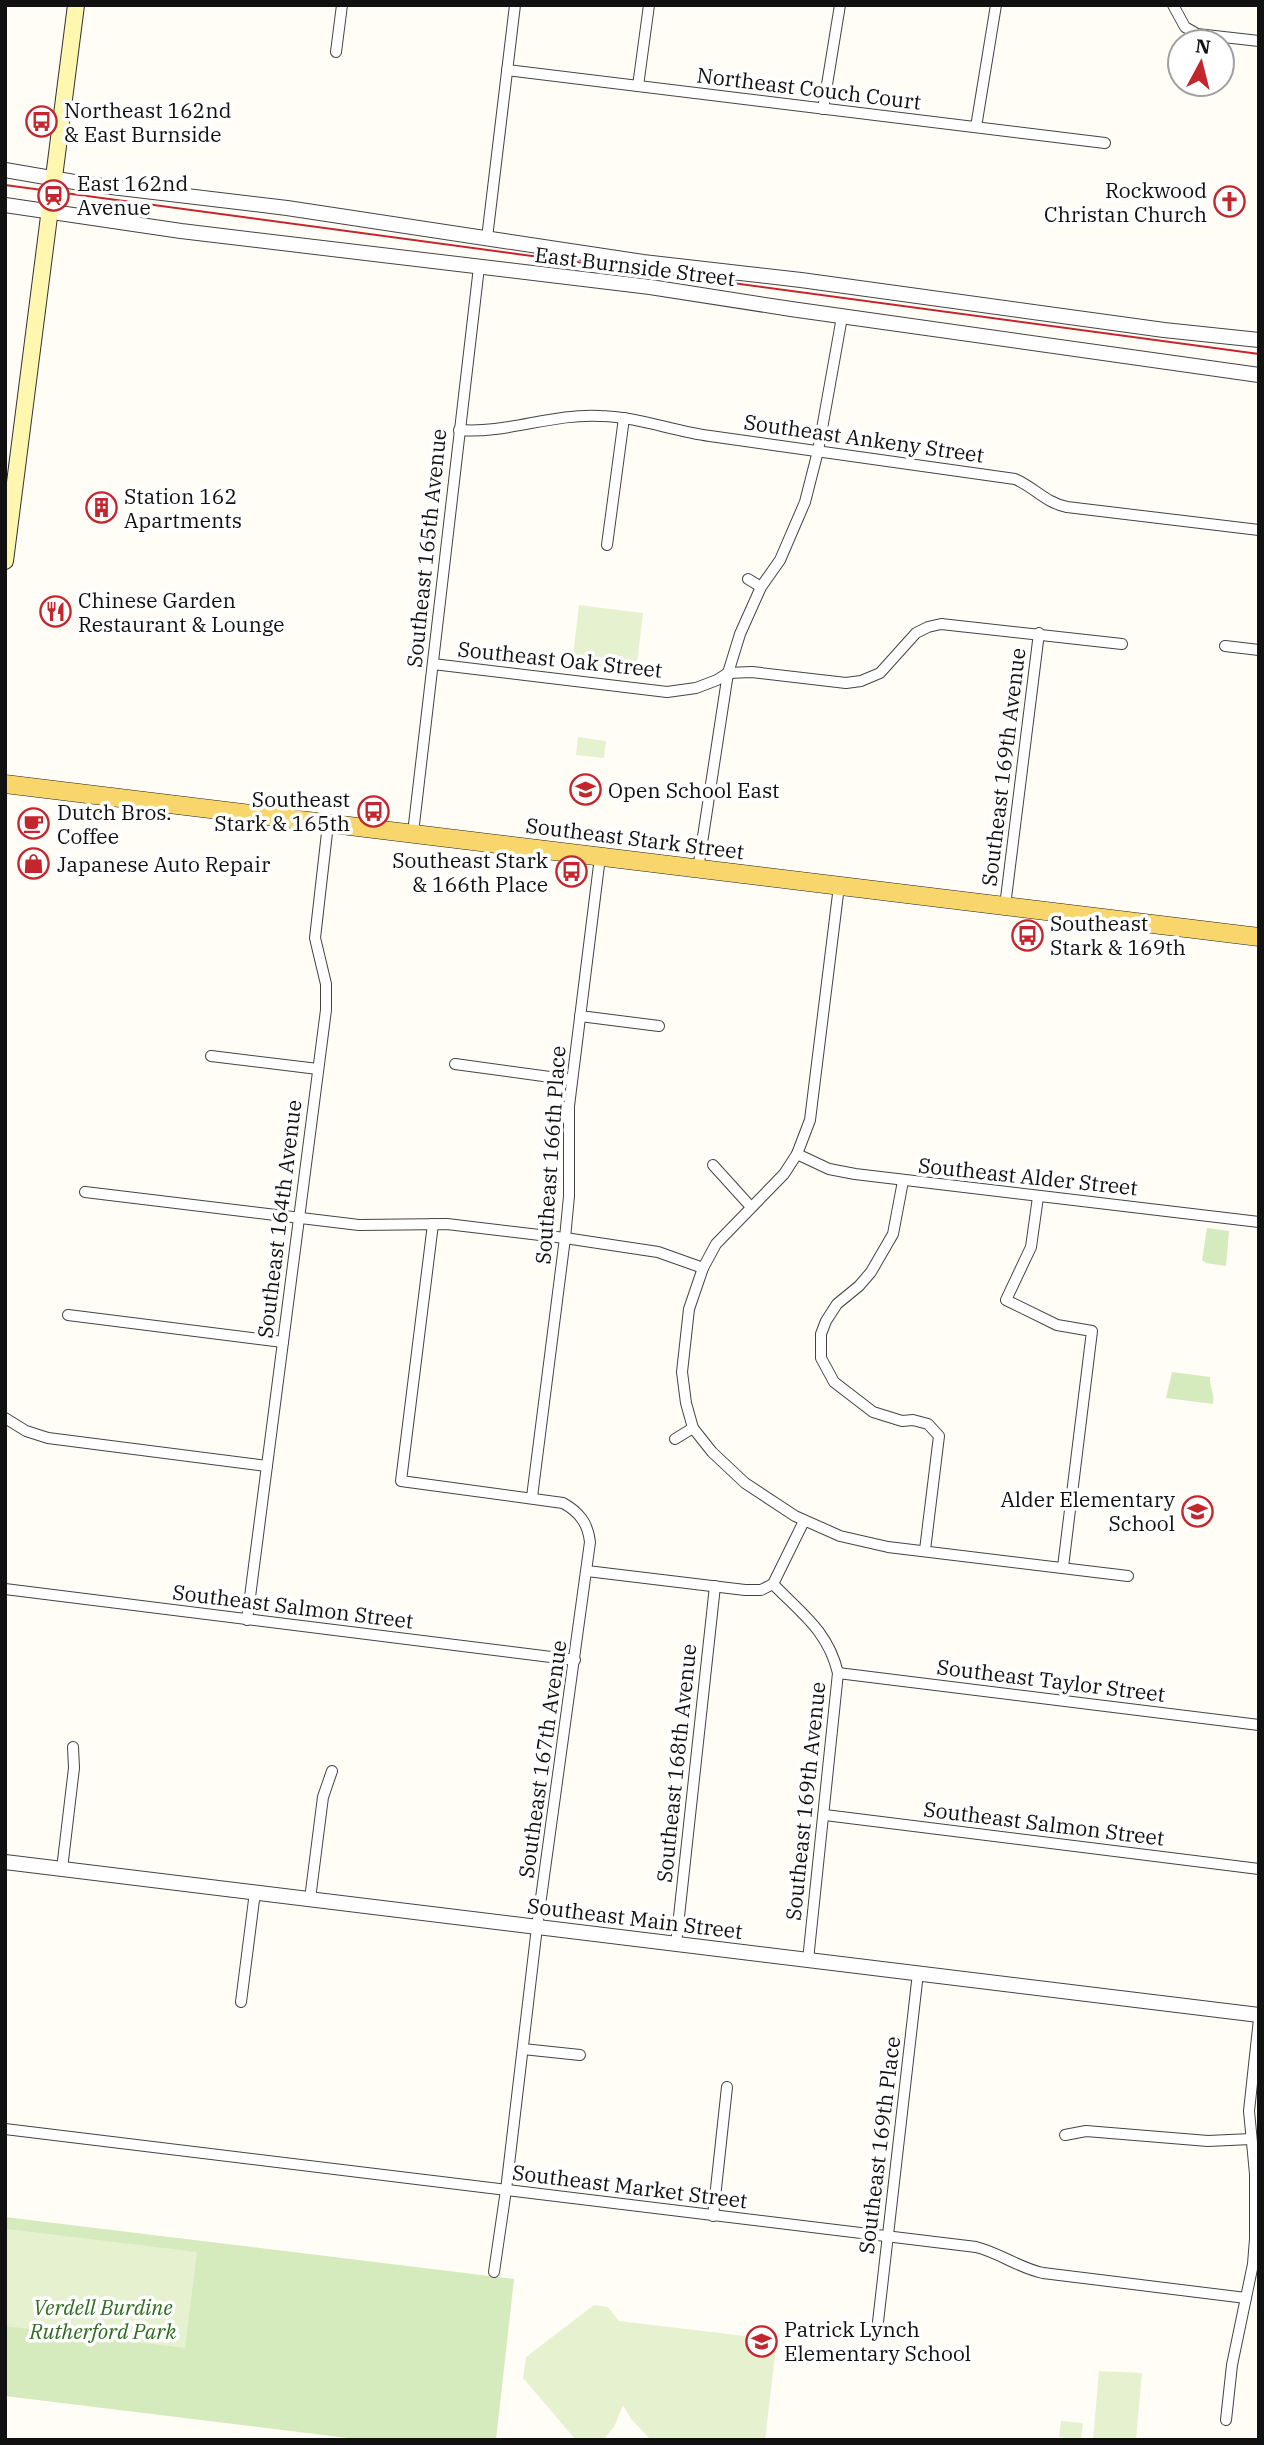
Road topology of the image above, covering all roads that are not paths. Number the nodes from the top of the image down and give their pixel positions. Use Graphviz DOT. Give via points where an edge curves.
graph roads {
  1 [pos="76,5"];
  2 [pos="342,5"];
  3 [pos="515,5"];
  4 [pos="649,5"];
  5 [pos="840,5"];
  6 [pos="996,5"];
  7 [pos="1173,5"];
  8 [pos="1259,41"];
  9 [pos="335,52"];
  10 [pos="508,70"];
  11 [pos="638,86"];
  12 [pos="823,109"];
  13 [pos="976,127"];
  14 [pos="1105,143"];
  15 [pos="5,170"];
  16 [pos="55,178"];
  17 [pos="52,203"];
  18 [pos="5,205"];
  19 [pos="486,238"];
  20 [pos="479,267"];
  21 [pos="842,317"];
  22 [pos="1259,340"];
  23 [pos="1259,375"];
  24 [pos="624,418"];
  25 [pos="459,430"];
  26 [pos="818,451"];
  27 [pos="1259,530"];
  28 [pos="607,545"];
  29 [pos="5,561"];
  30 [pos="748,579"];
  31 [pos="761,587"];
  32 [pos="1039,633"];
  33 [pos="1122,644"];
  34 [pos="1225,646"];
  35 [pos="1259,650"];
  36 [pos="433,664"];
  37 [pos="728,673"];
  38 [pos="5,785"];
  39 [pos="328,824"];
  40 [pos="413,833"];
  41 [pos="600,857"];
  42 [pos="698,869"];
  43 [pos="839,886"];
  44 [pos="1005,906"];
  45 [pos="1259,937"];
  46 [pos="580,1016"];
  47 [pos="659,1026"];
  48 [pos="211,1056"];
  49 [pos="456,1064"];
  50 [pos="318,1069"];
  51 [pos="572,1080"];
  52 [pos="797,1154"];
  53 [pos="713,1165"];
  54 [pos="903,1181"];
  55 [pos="85,1192"];
  56 [pos="1038,1197"];
  57 [pos="751,1207"];
  58 [pos="299,1218"];
  59 [pos="1259,1222"];
  60 [pos="433,1223"];
  61 [pos="565,1238"];
  62 [pos="703,1268"];
  63 [pos="68,1315"];
  64 [pos="283,1342"];
  65 [pos="5,1418"];
  66 [pos="693,1428"];
  67 [pos="675,1438"];
  68 [pos="267,1466"];
  69 [pos="532,1497"];
  70 [pos="804,1521"];
  71 [pos="925,1550"];
  72 [pos="1063,1567"];
  73 [pos="587,1572"];
  74 [pos="1128,1576"];
  75 [pos="773,1584"];
  76 [pos="715,1586"];
  77 [pos="5,1589"];
  78 [pos="247,1620"];
  79 [pos="575,1660"];
  80 [pos="838,1673"];
  81 [pos="1259,1725"];
  82 [pos="73,1747"];
  83 [pos="332,1771"];
  84 [pos="825,1815"];
  85 [pos="5,1862"];
  86 [pos="62,1869"];
  87 [pos="1259,1869"];
  88 [pos="255,1892"];
  89 [pos="310,1899"];
  90 [pos="537,1927"];
  91 [pos="676,1944"];
  92 [pos="808,1960"];
  93 [pos="918,1973"];
  94 [pos="241,2002"];
  95 [pos="1259,2017"];
  96 [pos="523,2049"];
  97 [pos="580,2054"];
  98 [pos="727,2087"];
  99 [pos="5,2129"];
  100 [pos="1065,2134"];
  101 [pos="1251,2139"];
  102 [pos="506,2190"];
  103 [pos="713,2216"];
  104 [pos="888,2236"];
  105 [pos="494,2273"];
  106 [pos="1246,2298"];
  107 [pos="878,2322"];
  108 [pos="1226,2420"];
  1 -- 16 [label="main road"];
  2 -- 9 [label="street"];
  3 -- 10 [label="street"];
  4 -- 11 [label="street"];
  5 -- 12 [label="street"];
  6 -- 13 [label="street"];
  7 -- 8 [label="street" via="1185,27 1197,34"];
  10 -- 11 [label="street, Northeast Couch Court"];
  10 -- 19 [label="street"];
  11 -- 12 [label="street, Northeast Couch Court"];
  12 -- 13 [label="street, Northeast Couch Court"];
  13 -- 14 [label="street, Northeast Couch Court"];
  15 -- 16 [label="street, East Burnside Street"];
  16 -- 17 [label="main road"];
  16 -- 19 [label="street, East Burnside Street"];
  17 -- 18 [label="street, East Burnside Street"];
  17 -- 20 [label="street, East Burnside Street" via="181,231"];
  17 -- 29 [label="main road"];
  19 -- 22 [label="street, East Burnside Street"];
  20 -- 21 [label="street, East Burnside Street" via="638,285"];
  20 -- 25 [label="street, Southeast 165th Avenue"];
  21 -- 23 [label="street, East Burnside Street"];
  21 -- 26 [label="street"];
  24 -- 25 [label="street, Southeast Ankeny Street" via="577,416 506,429"];
  24 -- 26 [label="street, Southeast Ankeny Street"];
  24 -- 28 [label="street"];
  25 -- 36 [label="street, Southeast 165th Avenue"];
  26 -- 27 [label="street, Southeast Ankeny Street" via="1015,479 1055,505"];
  26 -- 31 [label="street" via="792,536"];
  30 -- 31 [label="street"];
  31 -- 37 [label="street"];
  32 -- 33 [label="street"];
  32 -- 37 [label="street, Southeast Oak Street" via="941,624 928,627 912,637 880,673 846,683"];
  32 -- 44 [label="street, Southeast 169th Avenue"];
  34 -- 35 [label="street"];
  36 -- 37 [label="street, Southeast Oak Street" via="667,691 696,688"];
  36 -- 40 [label="street, Southeast 165th Avenue"];
  37 -- 42 [label="street"];
  38 -- 39 [label="main road, Southeast Stark Street"];
  39 -- 40 [label="main road, Southeast Stark Street"];
  39 -- 50 [label="street, Southeast 164th Avenue" via="315,938 327,996"];
  40 -- 41 [label="main road, Southeast Stark Street"];
  41 -- 42 [label="main road, Southeast Stark Street"];
  41 -- 46 [label="street, Southeast 166th Place"];
  42 -- 43 [label="main road, Southeast Stark Street"];
  43 -- 44 [label="main road, Southeast Stark Street"];
  43 -- 52 [label="street" via="810,1120"];
  44 -- 45 [label="main road, Southeast Stark Street"];
  46 -- 47 [label="street"];
  46 -- 51 [label="street, Southeast 166th Place"];
  48 -- 50 [label="street"];
  49 -- 51 [label="street"];
  50 -- 58 [label="street, Southeast 164th Avenue"];
  51 -- 61 [label="street, Southeast 166th Place"];
  52 -- 54 [label="street, Southeast Alder Street" via="830,1169"];
  52 -- 57 [label="street" via="778,1182"];
  53 -- 57 [label="street"];
  54 -- 56 [label="street, Southeast Alder Street"];
  54 -- 71 [label="street" via="893,1234 871,1272 832,1312 820,1347 825,1369 858,1402 887,1417 928,1424 939,1436"];
  55 -- 58 [label="street"];
  56 -- 59 [label="street, Southeast Alder Street"];
  56 -- 72 [label="street" via="1031,1247 1006,1300 1057,1325 1091,1331"];
  57 -- 62 [label="street" via="716,1244"];
  58 -- 60 [label="street" via="377,1226"];
  58 -- 64 [label="street, Southeast 164th Avenue"];
  60 -- 61 [label="street"];
  60 -- 69 [label="street" via="401,1481"];
  61 -- 62 [label="street" via="658,1252"];
  61 -- 69 [label="street, Southeast 166th Place"];
  62 -- 66 [label="street" via="689,1309 682,1372"];
  63 -- 64 [label="street"];
  64 -- 68 [label="street, Southeast 164th Avenue"];
  65 -- 68 [label="street" via="48,1438"];
  66 -- 67 [label="street"];
  66 -- 70 [label="street" via="745,1483"];
  68 -- 78 [label="street, Southeast 164th Avenue"];
  69 -- 73 [label="street, Southeast 167th Avenue" via="563,1503 582,1518 589,1532"];
  70 -- 71 [label="street" via="866,1543"];
  70 -- 75 [label="street"];
  71 -- 72 [label="street"];
  72 -- 74 [label="street"];
  73 -- 76 [label="street"];
  73 -- 79 [label="street, Southeast 167th Avenue"];
  75 -- 76 [label="street" via="761,1590"];
  75 -- 80 [label="street, Southeast 169th Avenue" via="823,1635"];
  76 -- 91 [label="street, Southeast 168th Avenue"];
  77 -- 78 [label="street, Southeast Salmon Street"];
  78 -- 79 [label="street, Southeast Salmon Street"];
  79 -- 90 [label="street, Southeast 167th Avenue"];
  80 -- 81 [label="street, Southeast Taylor Street"];
  80 -- 84 [label="street, Southeast 169th Avenue"];
  82 -- 86 [label="street"];
  83 -- 89 [label="street" via="323,1797"];
  84 -- 87 [label="street, Southeast Salmon Street"];
  84 -- 92 [label="street, Southeast 169th Avenue"];
  85 -- 86 [label="street, Southeast Main Street"];
  86 -- 88 [label="street, Southeast Main Street"];
  88 -- 89 [label="street, Southeast Main Street"];
  88 -- 94 [label="street"];
  89 -- 90 [label="street, Southeast Main Street"];
  90 -- 91 [label="street, Southeast Main Street"];
  90 -- 96 [label="street, Southeast 167th Avenue"];
  91 -- 92 [label="street, Southeast Main Street"];
  92 -- 93 [label="street, Southeast Main Street"];
  93 -- 95 [label="street, Southeast Main Street"];
  93 -- 104 [label="street, Southeast 169th Place"];
  95 -- 101 [label="street"];
  96 -- 97 [label="street"];
  96 -- 102 [label="street, Southeast 167th Avenue"];
  98 -- 103 [label="street"];
  99 -- 102 [label="street, Southeast Market Street"];
  100 -- 101 [label="street" via="1086,2131 1208,2141"];
  101 -- 106 [label="street" via="1256,2225"];
  102 -- 103 [label="street, Southeast Market Street"];
  102 -- 105 [label="street, Southeast 167th Avenue"];
  103 -- 104 [label="street, Southeast Market Street"];
  104 -- 106 [label="street, Southeast Market Street" via="988,2250 1043,2273"];
  104 -- 107 [label="street, Southeast 169th Place"];
  106 -- 108 [label="street"];
}
